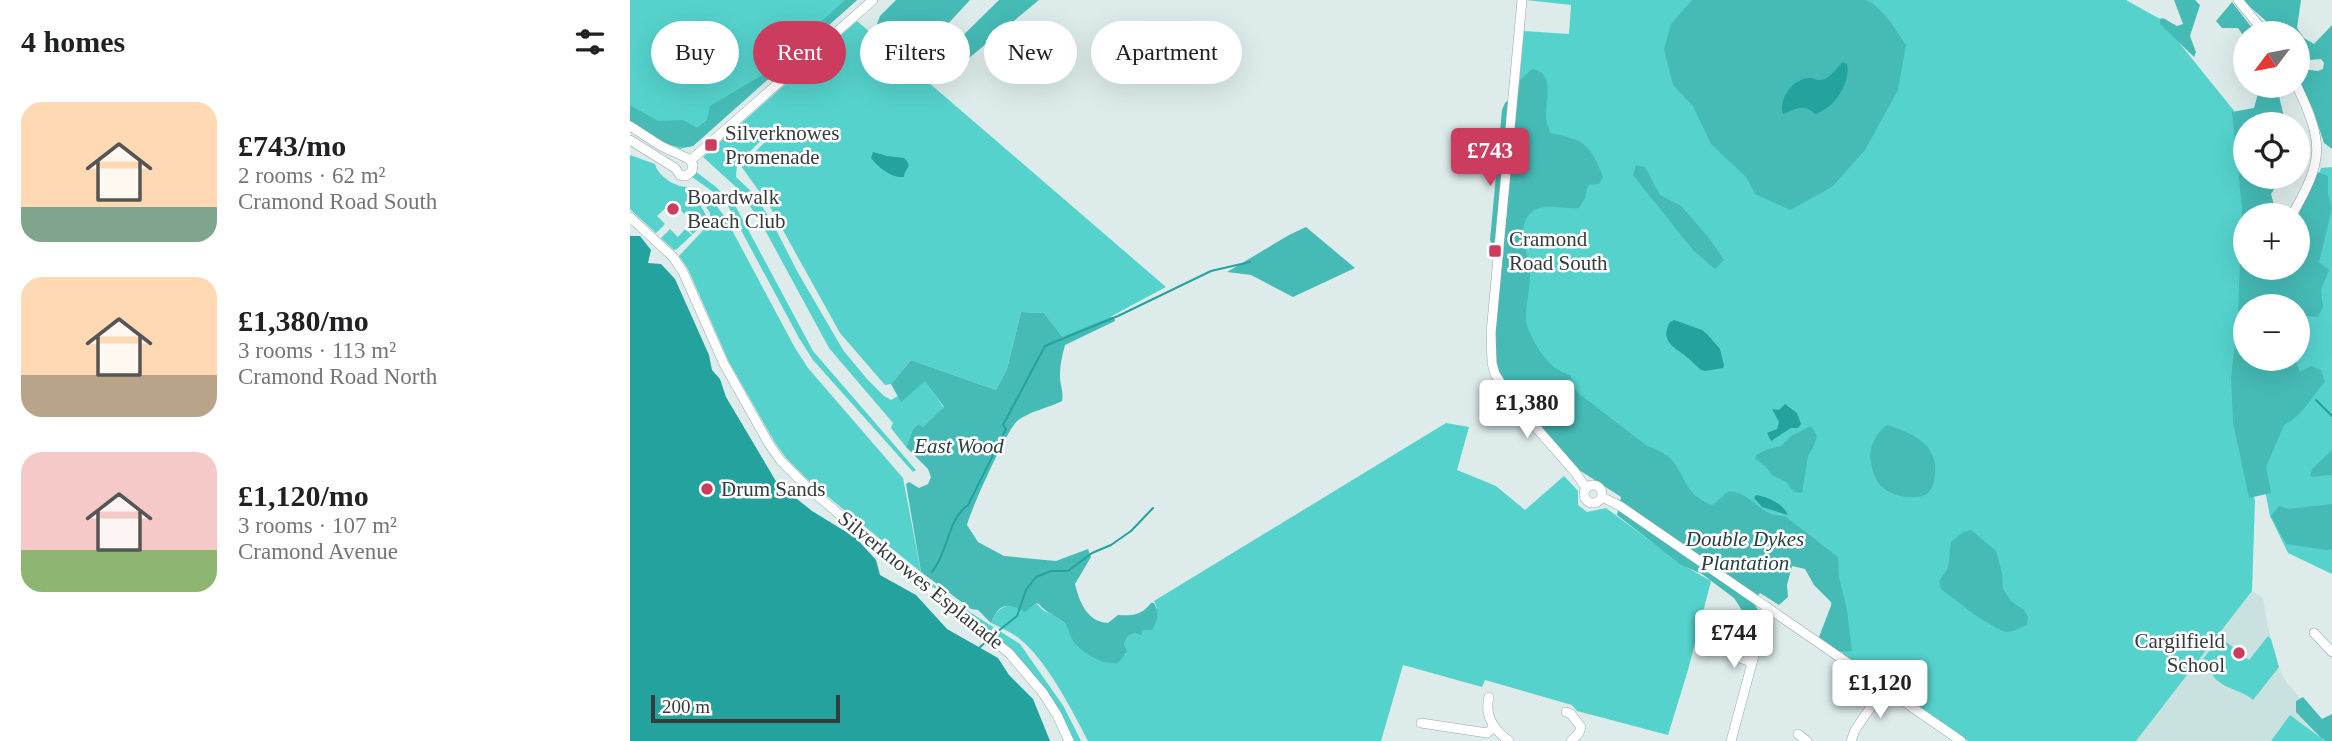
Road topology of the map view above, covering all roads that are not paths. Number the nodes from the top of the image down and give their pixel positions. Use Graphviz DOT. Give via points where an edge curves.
graph roads {
  1 [pos="873,0"];
  2 [pos="1522,0"];
  3 [pos="2238,0"];
  4 [pos="2255,21"];
  5 [pos="2302,98"];
  6 [pos="630,126"];
  7 [pos="630,140"];
  8 [pos="687,159"];
  9 [pos="676,168"];
  10 [pos="2299,203"];
  11 [pos="630,217"];
  12 [pos="1767,607"];
  13 [pos="2314,633"];
  14 [pos="1706,638"];
  15 [pos="2332,652"];
  16 [pos="1752,662"];
  17 [pos="1884,688"];
  18 [pos="1489,697"];
  19 [pos="1566,712"];
  20 [pos="1421,723"];
  21 [pos="1437,726"];
  22 [pos="1494,727"];
  23 [pos="1798,734"];
  24 [pos="1433,736"];
  25 [pos="1069,741"];
  26 [pos="1508,741"];
  27 [pos="1571,741"];
  28 [pos="1731,741"];
  29 [pos="1807,741"];
  30 [pos="1851,741"];
  31 [pos="1961,741"];
  1 -- 8 [label="street"];
  2 -- 12 [label="street" via="1491,333 1494,374 1586,488 1598,487 1602,497"];
  3 -- 4 [label="street"];
  5 -- 10 [label="street" via="2318,156"];
  6 -- 8 [label="street"];
  7 -- 9 [label="street"];
  8 -- 9 [label="street" via="676,163"];
  8 -- 9 [label="street" via="693,168 688,175 680,175"];
  11 -- 25 [label="street, Silverknowes Esplanade" via="683,272 724,364 781,461 1009,653 1043,693"];
  12 -- 16 [label="street"];
  12 -- 17 [label="street"];
  13 -- 15 [label="street"];
  14 -- 16 [label="street" via="1728,644 1739,658"];
  16 -- 28 [label="street"];
  17 -- 30 [label="street"];
  17 -- 31 [label="street"];
  18 -- 22 [label="street"];
  19 -- 27 [label="street" via="1581,727"];
  20 -- 21 [label="street"];
  21 -- 22 [label="street" via="1486,733"];
  21 -- 24 [label="street"];
  22 -- 26 [label="street"];
  23 -- 29 [label="street"];
}
